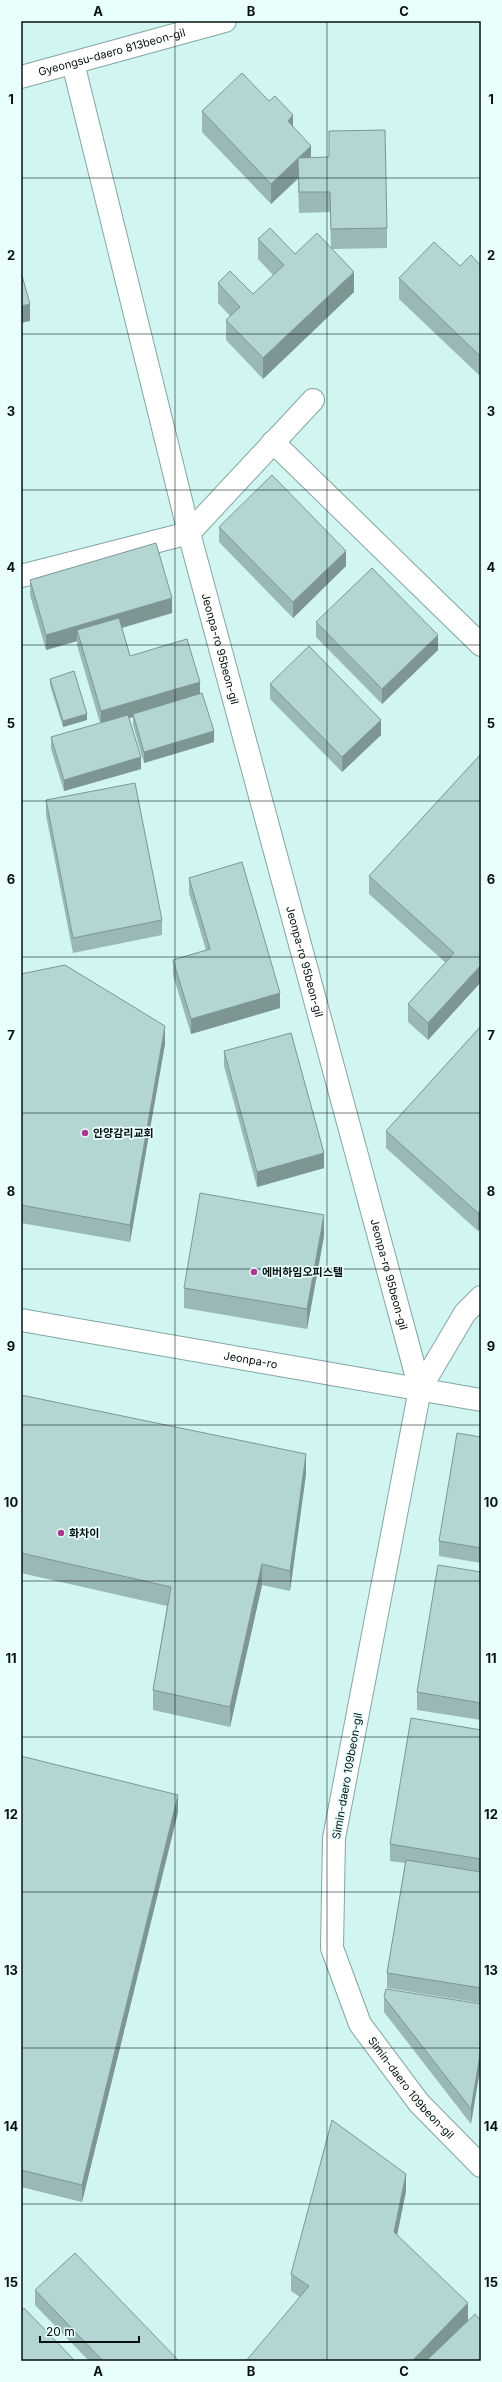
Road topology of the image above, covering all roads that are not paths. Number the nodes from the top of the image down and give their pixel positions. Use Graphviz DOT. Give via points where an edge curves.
graph roads {
  1 [pos="225,21"];
  2 [pos="73,63"];
  3 [pos="21,77"];
  4 [pos="314,400"];
  5 [pos="273,442"];
  6 [pos="189,533"];
  7 [pos="21,576"];
  8 [pos="481,645"];
  9 [pos="481,1297"];
  10 [pos="21,1320"];
  11 [pos="420,1389"];
  12 [pos="481,1400"];
  13 [pos="481,2166"];
  1 -- 2 [label="street, Gyeongsu-daero 813beon-gil"];
  2 -- 3 [label="street, Gyeongsu-daero 813beon-gil"];
  2 -- 6 [label="street, Jeonpa-ro 95beon-gil"];
  4 -- 5 [label="street"];
  5 -- 6 [label="street"];
  5 -- 8 [label="street"];
  6 -- 7 [label="street"];
  6 -- 11 [label="street, Jeonpa-ro 95beon-gil"];
  9 -- 11 [label="street" via="465,1313"];
  10 -- 11 [label="street, Jeonpa-ro"];
  11 -- 12 [label="street, Jeonpa-ro"];
  11 -- 13 [label="street, Simin-daero 109beon-gil" via="334,1838 332,1948 360,2024 419,2104"];
}
